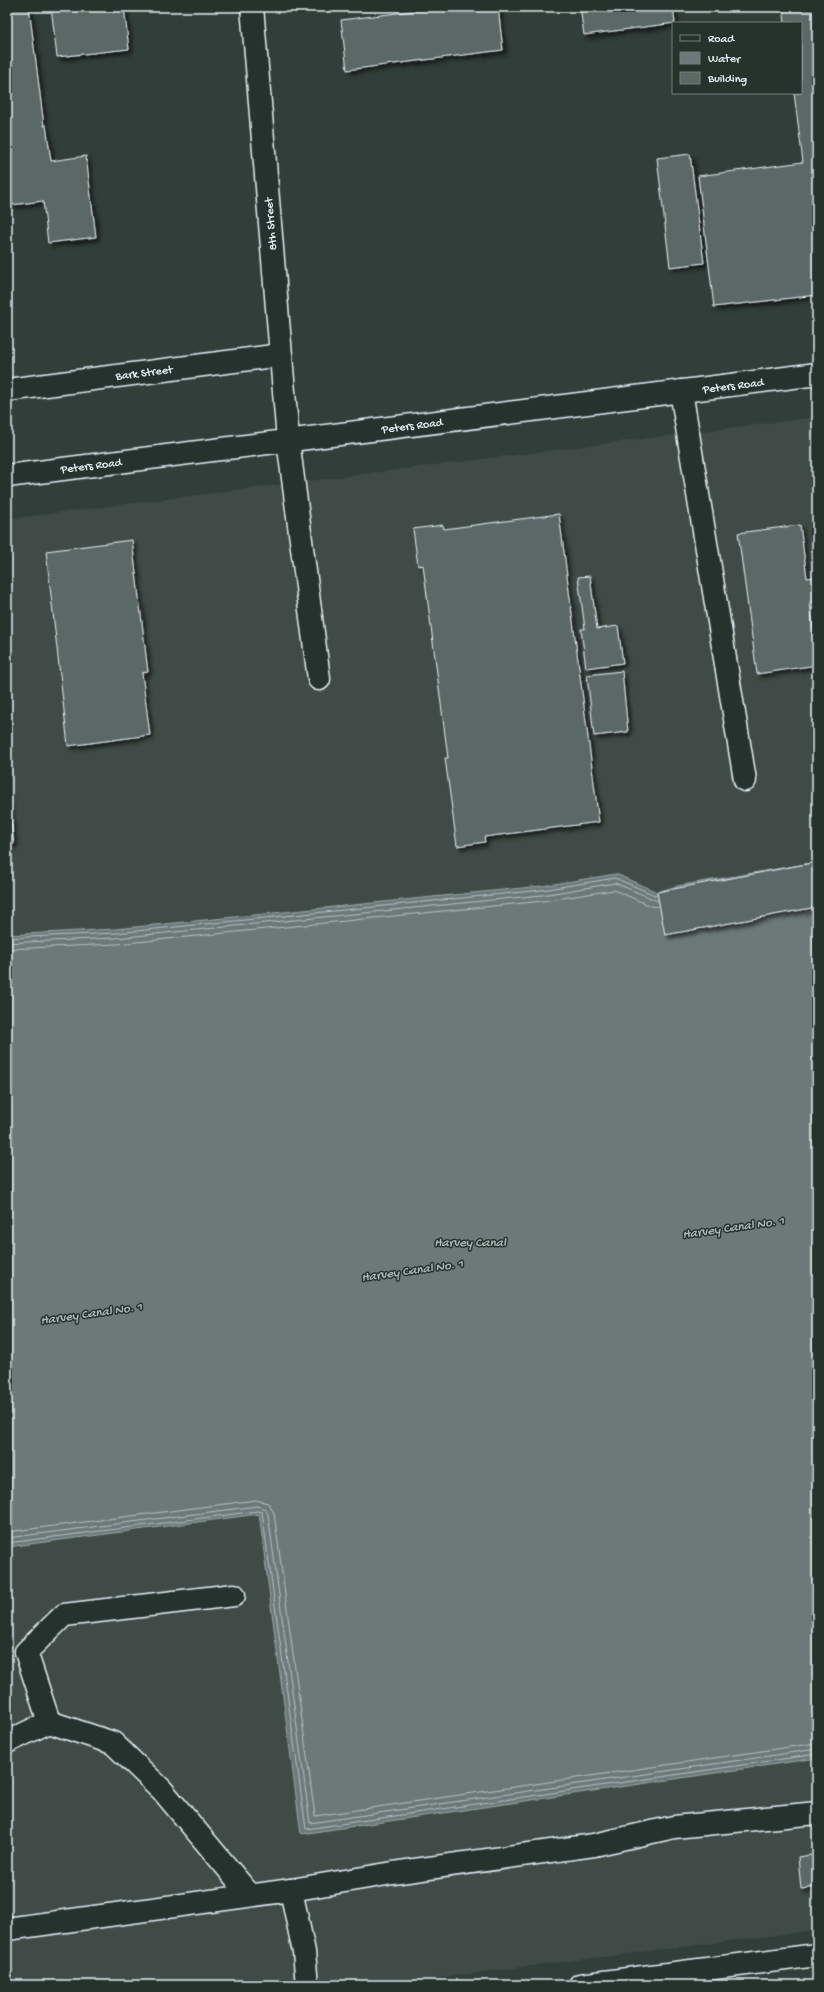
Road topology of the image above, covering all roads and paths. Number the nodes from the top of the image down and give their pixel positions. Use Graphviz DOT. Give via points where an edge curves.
graph roads {
  1 [pos="252,7"];
  2 [pos="281,355"];
  3 [pos="817,374"];
  4 [pos="7,390"];
  5 [pos="680,391"];
  6 [pos="288,440"];
  7 [pos="7,476"];
  8 [pos="319,679"];
  9 [pos="745,780"];
  10 [pos="234,1595"];
  11 [pos="49,1722"];
  12 [pos="7,1742"];
  13 [pos="817,1813"];
  14 [pos="291,1890"];
  15 [pos="250,1895"];
  16 [pos="7,1929"];
  17 [pos="817,1955"];
  18 [pos="307,1985"];
  19 [pos="580,1985"];
  1 -- 2 [label="main road, 8th Street"];
  2 -- 4 [label="main road, Bark Street"];
  2 -- 6 [label="main road, 8th Street"];
  3 -- 5 [label="main road, Peters Road"];
  5 -- 6 [label="main road, Peters Road"];
  5 -- 9 [label="main road"];
  6 -- 7 [label="main road, Peters Road"];
  6 -- 8 [label="main road, 8th Street"];
  10 -- 11 [label="main road" via="64,1615 26,1652"];
  11 -- 12 [label="main road"];
  11 -- 15 [label="main road" via="113,1743 162,1790"];
  13 -- 14 [label="main road" via="674,1827 594,1845"];
  14 -- 15 [label="main road"];
  14 -- 18 [label="main road" via="304,1952"];
  15 -- 16 [label="main road"];
  17 -- 19 [label="main road"];
}
